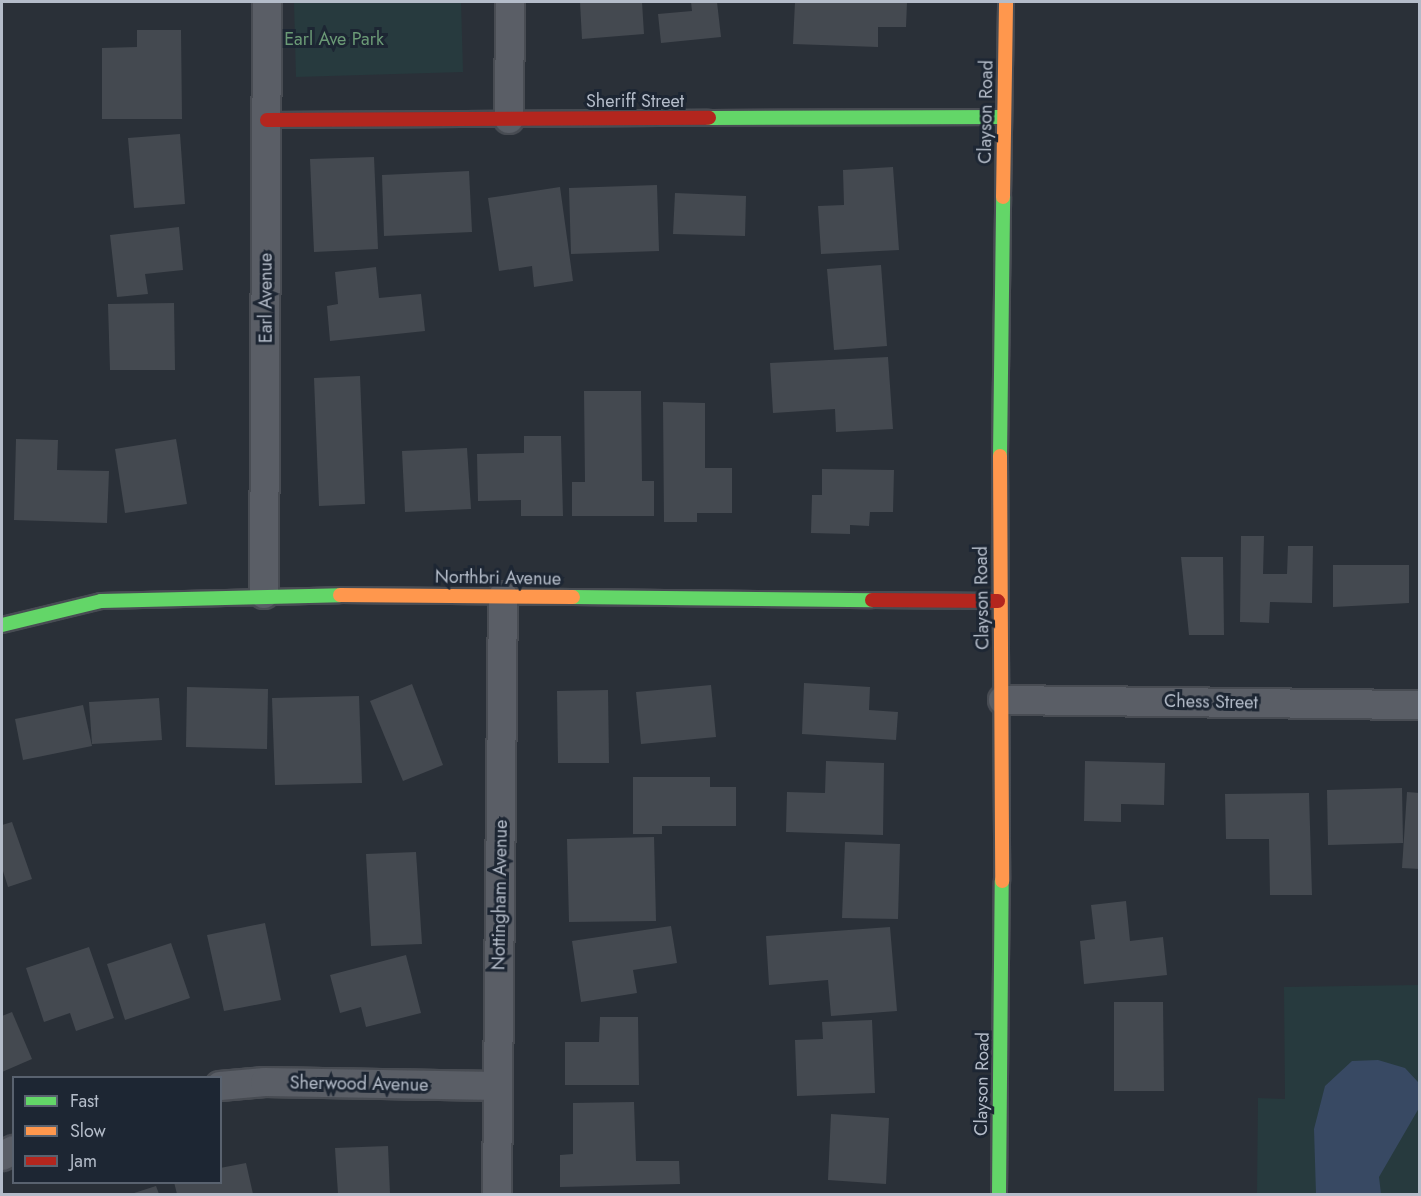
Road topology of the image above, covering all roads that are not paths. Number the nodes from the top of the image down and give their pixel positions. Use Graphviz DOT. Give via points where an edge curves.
graph roads {
  1 [pos="267,2"];
  2 [pos="510,2"];
  3 [pos="1006,2"];
  4 [pos="1004,117"];
  5 [pos="509,119"];
  6 [pos="267,120"];
  7 [pos="264,594"];
  8 [pos="503,596"];
  9 [pos="998,601"];
  10 [pos="2,625"];
  11 [pos="1003,699"];
  12 [pos="1419,705"];
  13 [pos="222,1086"];
  14 [pos="498,1086"];
  15 [pos="497,1194"];
  16 [pos="999,1194"];
  1 -- 6 [label="street, Earl Avenue"];
  2 -- 5 [label="street"];
  3 -- 4 [label="street, Clayson Road"];
  4 -- 5 [label="street, Sheriff Street"];
  4 -- 9 [label="street, Clayson Road"];
  5 -- 6 [label="street, Sheriff Street"];
  6 -- 7 [label="street, Earl Avenue"];
  7 -- 8 [label="street, Northbri Avenue"];
  7 -- 10 [label="street, Northbri Avenue" via="101,601"];
  8 -- 9 [label="street, Northbri Avenue"];
  8 -- 14 [label="street, Nottingham Avenue"];
  9 -- 11 [label="street, Clayson Road"];
  11 -- 12 [label="street, Chess Street"];
  11 -- 16 [label="street, Clayson Road"];
  13 -- 14 [label="street, Sherwood Avenue" via="265,1082"];
  14 -- 15 [label="street, Nottingham Avenue"];
}
